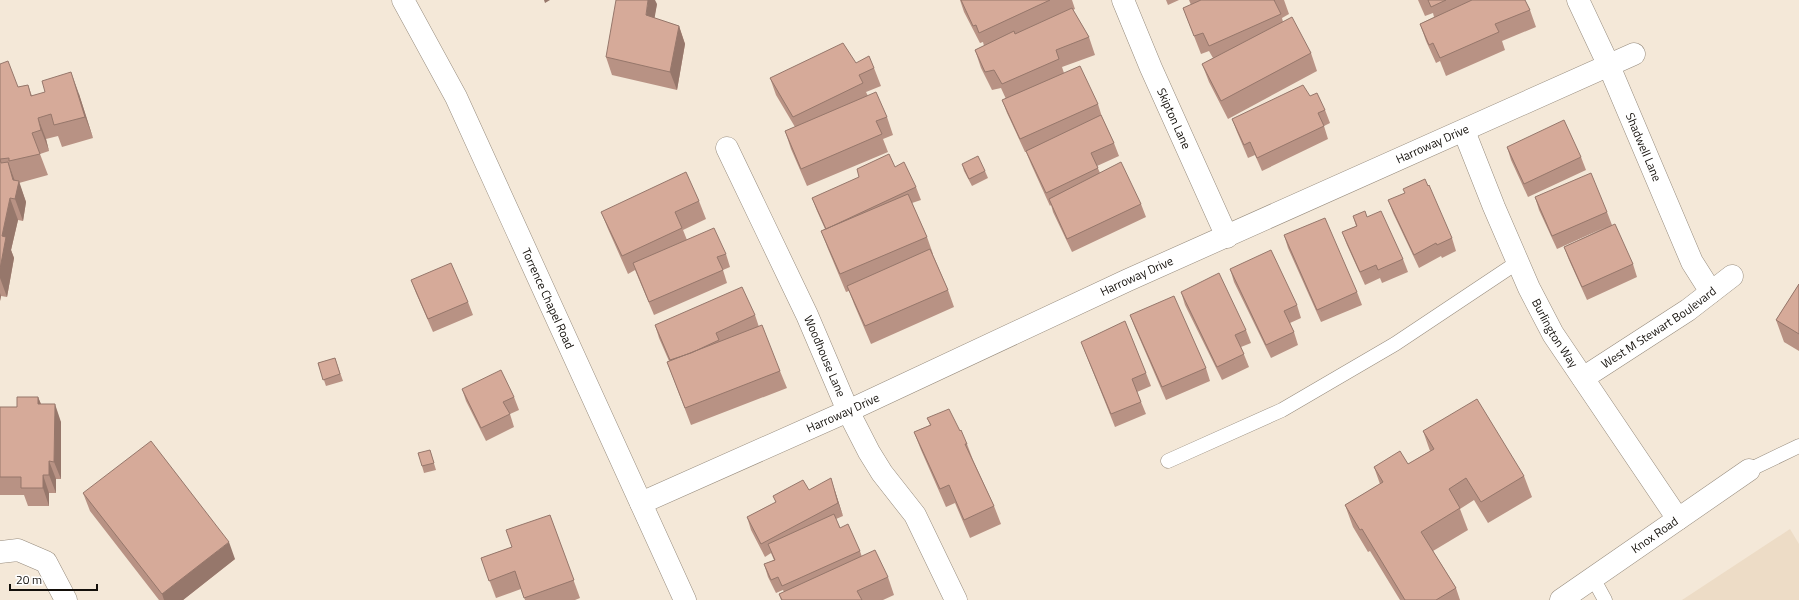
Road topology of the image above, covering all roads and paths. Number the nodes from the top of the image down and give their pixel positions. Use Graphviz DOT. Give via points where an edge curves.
graph roads {
  1 [pos="403,0"];
  2 [pos="1123,0"];
  3 [pos="1578,0"];
  4 [pos="1634,54"];
  5 [pos="1609,66"];
  6 [pos="1464,131"];
  7 [pos="727,148"];
  8 [pos="1227,237"];
  9 [pos="1518,262"];
  10 [pos="1732,276"];
  11 [pos="1711,292"];
  12 [pos="1583,378"];
  13 [pos="848,411"];
  14 [pos="1799,446"];
  15 [pos="1168,461"];
  16 [pos="1749,470"];
  17 [pos="641,503"];
  18 [pos="1678,519"];
  19 [pos="0,552"];
  20 [pos="1593,578"];
  21 [pos="66,600"];
  22 [pos="685,600"];
  23 [pos="956,600"];
  24 [pos="1561,600"];
  25 [pos="1605,600"];
  1 -- 17 [label="street, Torrence Chapel Road" via="456,97"];
  2 -- 8 [label="street, Skipton Lane"];
  3 -- 5 [label="street, Shadwell Lane"];
  4 -- 5 [label="street, Harroway Drive"];
  5 -- 6 [label="street, Harroway Drive"];
  5 -- 11 [label="street, Shadwell Lane" via="1692,262"];
  6 -- 8 [label="street, Harroway Drive"];
  6 -- 9 [label="street, Burlington Way"];
  7 -- 13 [label="street, Woodhouse Lane" via="807,315"];
  8 -- 13 [label="street, Harroway Drive"];
  9 -- 12 [label="street, Burlington Way" via="1553,334"];
  9 -- 15 [label="lane" via="1395,344 1282,410"];
  10 -- 11 [label="street, West M Stewart Boulevard"];
  11 -- 12 [label="street, West M Stewart Boulevard" via="1688,310"];
  12 -- 18 [label="street, Burlington Way"];
  13 -- 17 [label="street, Harroway Drive"];
  13 -- 23 [label="street, Woodhouse Lane" via="868,452 915,515"];
  14 -- 16 [label="lane"];
  16 -- 18 [label="street, Knox Road"];
  17 -- 22 [label="street, Torrence Chapel Road"];
  18 -- 20 [label="street, Knox Road"];
  19 -- 21 [label="street" via="18,550 46,562"];
  20 -- 24 [label="street, Knox Road"];
  20 -- 25 [label="lane"];
}
